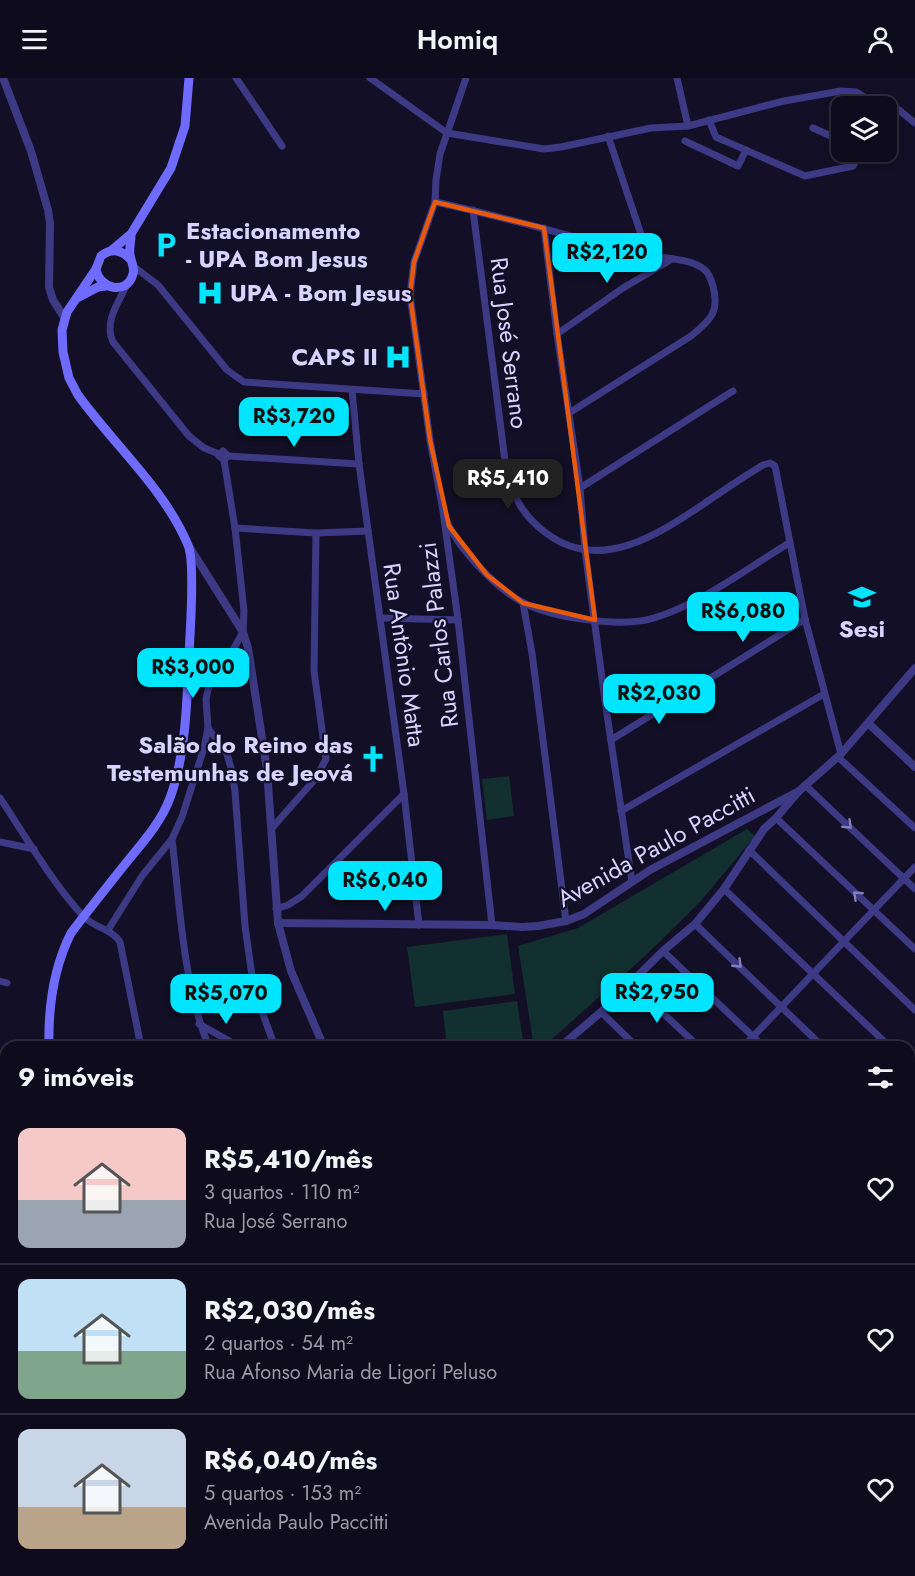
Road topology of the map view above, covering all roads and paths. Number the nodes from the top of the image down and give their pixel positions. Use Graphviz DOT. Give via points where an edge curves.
graph roads {
  1 [pos="3,78"];
  2 [pos="189,78"];
  3 [pos="236,78"];
  4 [pos="370,78"];
  5 [pos="466,78"];
  6 [pos="677,78"];
  7 [pos="863,96"];
  8 [pos="897,110"];
  9 [pos="709,120"];
  10 [pos="915,123"];
  11 [pos="688,126"];
  12 [pos="813,128"];
  13 [pos="447,134"];
  14 [pos="608,135"];
  15 [pos="831,136"];
  16 [pos="685,141"];
  17 [pos="282,146"];
  18 [pos="746,150"];
  19 [pos="855,162"];
  20 [pos="435,202"];
  21 [pos="473,210"];
  22 [pos="544,228"];
  23 [pos="132,234"];
  24 [pos="112,250"];
  25 [pos="648,255"];
  26 [pos="672,259"];
  27 [pos="132,262"];
  28 [pos="96,269"];
  29 [pos="147,277"];
  30 [pos="129,281"];
  31 [pos="110,287"];
  32 [pos="77,298"];
  33 [pos="116,308"];
  34 [pos="64,317"];
  35 [pos="557,334"];
  36 [pos="352,390"];
  37 [pos="733,392"];
  38 [pos="424,394"];
  39 [pos="569,413"];
  40 [pos="224,457"];
  41 [pos="358,464"];
  42 [pos="580,488"];
  43 [pos="443,511"];
  44 [pos="235,528"];
  45 [pos="368,531"];
  46 [pos="316,533"];
  47 [pos="789,543"];
  48 [pos="190,548"];
  49 [pos="585,550"];
  50 [pos="523,603"];
  51 [pos="380,618"];
  52 [pos="805,619"];
  53 [pos="458,620"];
  54 [pos="595,620"];
  55 [pos="243,632"];
  56 [pos="915,668"];
  57 [pos="694,688"];
  58 [pos="824,694"];
  59 [pos="604,701"];
  60 [pos="868,723"];
  61 [pos="208,728"];
  62 [pos="611,740"];
  63 [pos="840,755"];
  64 [pos="915,768"];
  65 [pos="802,788"];
  66 [pos="404,794"];
  67 [pos="0,798"];
  68 [pos="621,811"];
  69 [pos="750,817"];
  70 [pos="776,818"];
  71 [pos="272,828"];
  72 [pos="915,828"];
  73 [pos="764,829"];
  74 [pos="172,839"];
  75 [pos="0,843"];
  76 [pos="34,849"];
  77 [pos="749,850"];
  78 [pos="915,867"];
  79 [pos="904,879"];
  80 [pos="632,882"];
  81 [pos="724,889"];
  82 [pos="915,889"];
  83 [pos="276,909"];
  84 [pos="874,910"];
  85 [pos="84,916"];
  86 [pos="566,921"];
  87 [pos="278,923"];
  88 [pos="695,924"];
  89 [pos="419,925"];
  90 [pos="492,925"];
  91 [pos="108,930"];
  92 [pos="843,941"];
  93 [pos="915,949"];
  94 [pos="663,951"];
  95 [pos="812,974"];
  96 [pos="631,983"];
  97 [pos="782,1007"];
  98 [pos="915,1010"];
  99 [pos="601,1012"];
  100 [pos="199,1023"];
  101 [pos="753,1037"];
  102 [pos="49,1041"];
  103 [pos="140,1041"];
  104 [pos="206,1041"];
  105 [pos="230,1041"];
  106 [pos="273,1041"];
  107 [pos="321,1041"];
  108 [pos="574,1041"];
  109 [pos="631,1041"];
  110 [pos="693,1041"];
  111 [pos="749,1041"];
  112 [pos="757,1041"];
  113 [pos="817,1041"];
  114 [pos="884,1041"];
  1 -- 34 [label="street" via="48,210 49,287 52,300"];
  2 -- 23 [label="main road" via="180,147"];
  3 -- 17 [label="street"];
  4 -- 13 [label="street"];
  5 -- 13 [label="street, Rua Carlos Palazzi"];
  6 -- 11 [label="street"];
  7 -- 9 [label="street" via="841,91"];
  8 -- 10 [label="street"];
  9 -- 11 [label="street"];
  9 -- 18 [label="street" via="716,137"];
  11 -- 14 [label="street"];
  12 -- 15 [label="street"];
  13 -- 14 [label="street" via="544,149"];
  13 -- 20 [label="street, Rua Carlos Palazzi" via="440,154"];
  14 -- 25 [label="street"];
  16 -- 18 [label="street" via="738,166"];
  18 -- 19 [label="street" via="805,176 853,166"];
  20 -- 21 [label="street"];
  20 -- 38 [label="street, Rua Carlos Palazzi" via="411,277"];
  21 -- 22 [label="street"];
  21 -- 49 [label="street, Rua José Serrano" via="506,469 513,494 535,525 561,543"];
  22 -- 25 [label="street"];
  22 -- 35 [label="street"];
  23 -- 24 [label="main road"];
  23 -- 27 [label="main road"];
  24 -- 27 [label="main road"];
  24 -- 28 [label="main road" via="100,256"];
  25 -- 26 [label="street"];
  26 -- 35 [label="street" via="622,288"];
  26 -- 39 [label="street" via="698,266 709,275 716,299 706,323"];
  27 -- 29 [label="street"];
  27 -- 30 [label="main road"];
  28 -- 31 [label="main road" via="97,276"];
  28 -- 32 [label="main road"];
  29 -- 30 [label="street"];
  29 -- 36 [label="street" via="237,379"];
  30 -- 31 [label="main road" via="121,287"];
  30 -- 33 [label="street"];
  31 -- 32 [label="main road" via="98,287"];
  31 -- 33 [label="street" via="116,296"];
  32 -- 34 [label="main road"];
  33 -- 40 [label="street" via="109,328 113,342 189,436"];
  34 -- 48 [label="main road" via="63,352 78,395 161,498"];
  35 -- 39 [label="street"];
  36 -- 38 [label="street"];
  36 -- 41 [label="street, Rua Antônio Matta"];
  37 -- 42 [label="street"];
  38 -- 43 [label="street, Rua Carlos Palazzi"];
  39 -- 42 [label="street"];
  40 -- 41 [label="street"];
  40 -- 44 [label="street"];
  41 -- 45 [label="street, Rua Antônio Matta"];
  42 -- 49 [label="street"];
  43 -- 50 [label="street" via="469,555"];
  43 -- 53 [label="street, Rua Carlos Palazzi"];
  44 -- 46 [label="street"];
  44 -- 55 [label="street"];
  45 -- 46 [label="street"];
  45 -- 51 [label="street, Rua Antônio Matta"];
  46 -- 71 [label="street" via="314,671 326,759 316,778"];
  47 -- 49 [label="street, Rua José Serrano" via="775,466 770,463 669,528 610,550"];
  47 -- 52 [label="street"];
  47 -- 54 [label="street" via="676,610 627,623"];
  48 -- 55 [label="street"];
  48 -- 85 [label="main road" via="191,611 178,773 161,816"];
  49 -- 54 [label="street"];
  50 -- 54 [label="street"];
  50 -- 86 [label="street"];
  51 -- 53 [label="street"];
  51 -- 66 [label="street, Rua Antônio Matta"];
  52 -- 57 [label="street"];
  52 -- 58 [label="street"];
  53 -- 90 [label="street, Rua Carlos Palazzi"];
  54 -- 59 [label="street"];
  55 -- 61 [label="street" via="209,686"];
  55 -- 71 [label="street" via="267,770"];
  56 -- 60 [label="street"];
  57 -- 59 [label="street"];
  57 -- 62 [label="street"];
  58 -- 63 [label="street"];
  58 -- 68 [label="street"];
  59 -- 62 [label="street"];
  60 -- 63 [label="street"];
  60 -- 64 [label="street"];
  61 -- 74 [label="street"];
  61 -- 106 [label="street" via="231,768 254,990"];
  62 -- 68 [label="street"];
  63 -- 65 [label="street"];
  63 -- 72 [label="street"];
  65 -- 69 [label="street, Avenida Paulo Paccitti"];
  65 -- 70 [label="street"];
  65 -- 79 [label="street, one-way"];
  66 -- 83 [label="street" via="302,896"];
  66 -- 89 [label="street, Rua Antônio Matta"];
  67 -- 76 [label="street"];
  68 -- 80 [label="street"];
  69 -- 73 [label="street"];
  69 -- 80 [label="street, Avenida Paulo Paccitti"];
  70 -- 73 [label="street"];
  84 -- 70 [label="street, one-way"];
  71 -- 83 [label="street"];
  73 -- 77 [label="street"];
  74 -- 91 [label="street" via="142,876"];
  74 -- 100 [label="street" via="186,956"];
  75 -- 76 [label="street"];
  76 -- 85 [label="street"];
  77 -- 81 [label="street"];
  77 -- 92 [label="street"];
  78 -- 79 [label="street"];
  79 -- 82 [label="street"];
  79 -- 84 [label="street"];
  80 -- 86 [label="street, Avenida Paulo Paccitti" via="584,915"];
  81 -- 88 [label="street"];
  81 -- 95 [label="street"];
  83 -- 87 [label="street"];
  84 -- 92 [label="street"];
  84 -- 93 [label="street"];
  85 -- 91 [label="street"];
  85 -- 102 [label="main road" via="71,933 56,968 48,1017"];
  86 -- 90 [label="street, Avenida Paulo Paccitti" via="522,927"];
  87 -- 89 [label="street, Avenida Paulo Paccitti"];
  87 -- 107 [label="street" via="291,971"];
  88 -- 94 [label="street"];
  88 -- 97 [label="street, one-way"];
  89 -- 90 [label="street, Avenida Paulo Paccitti"];
  91 -- 103 [label="street" via="117,937 123,952"];
  92 -- 95 [label="street"];
  92 -- 98 [label="street"];
  94 -- 96 [label="street"];
  94 -- 101 [label="street"];
  95 -- 97 [label="street"];
  95 -- 114 [label="street"];
  96 -- 99 [label="street"];
  96 -- 110 [label="street"];
  97 -- 101 [label="street"];
  97 -- 113 [label="street"];
  99 -- 108 [label="street"];
  99 -- 109 [label="street"];
  100 -- 104 [label="street"];
  100 -- 105 [label="street"];
  101 -- 111 [label="street"];
  101 -- 112 [label="street"];
}
